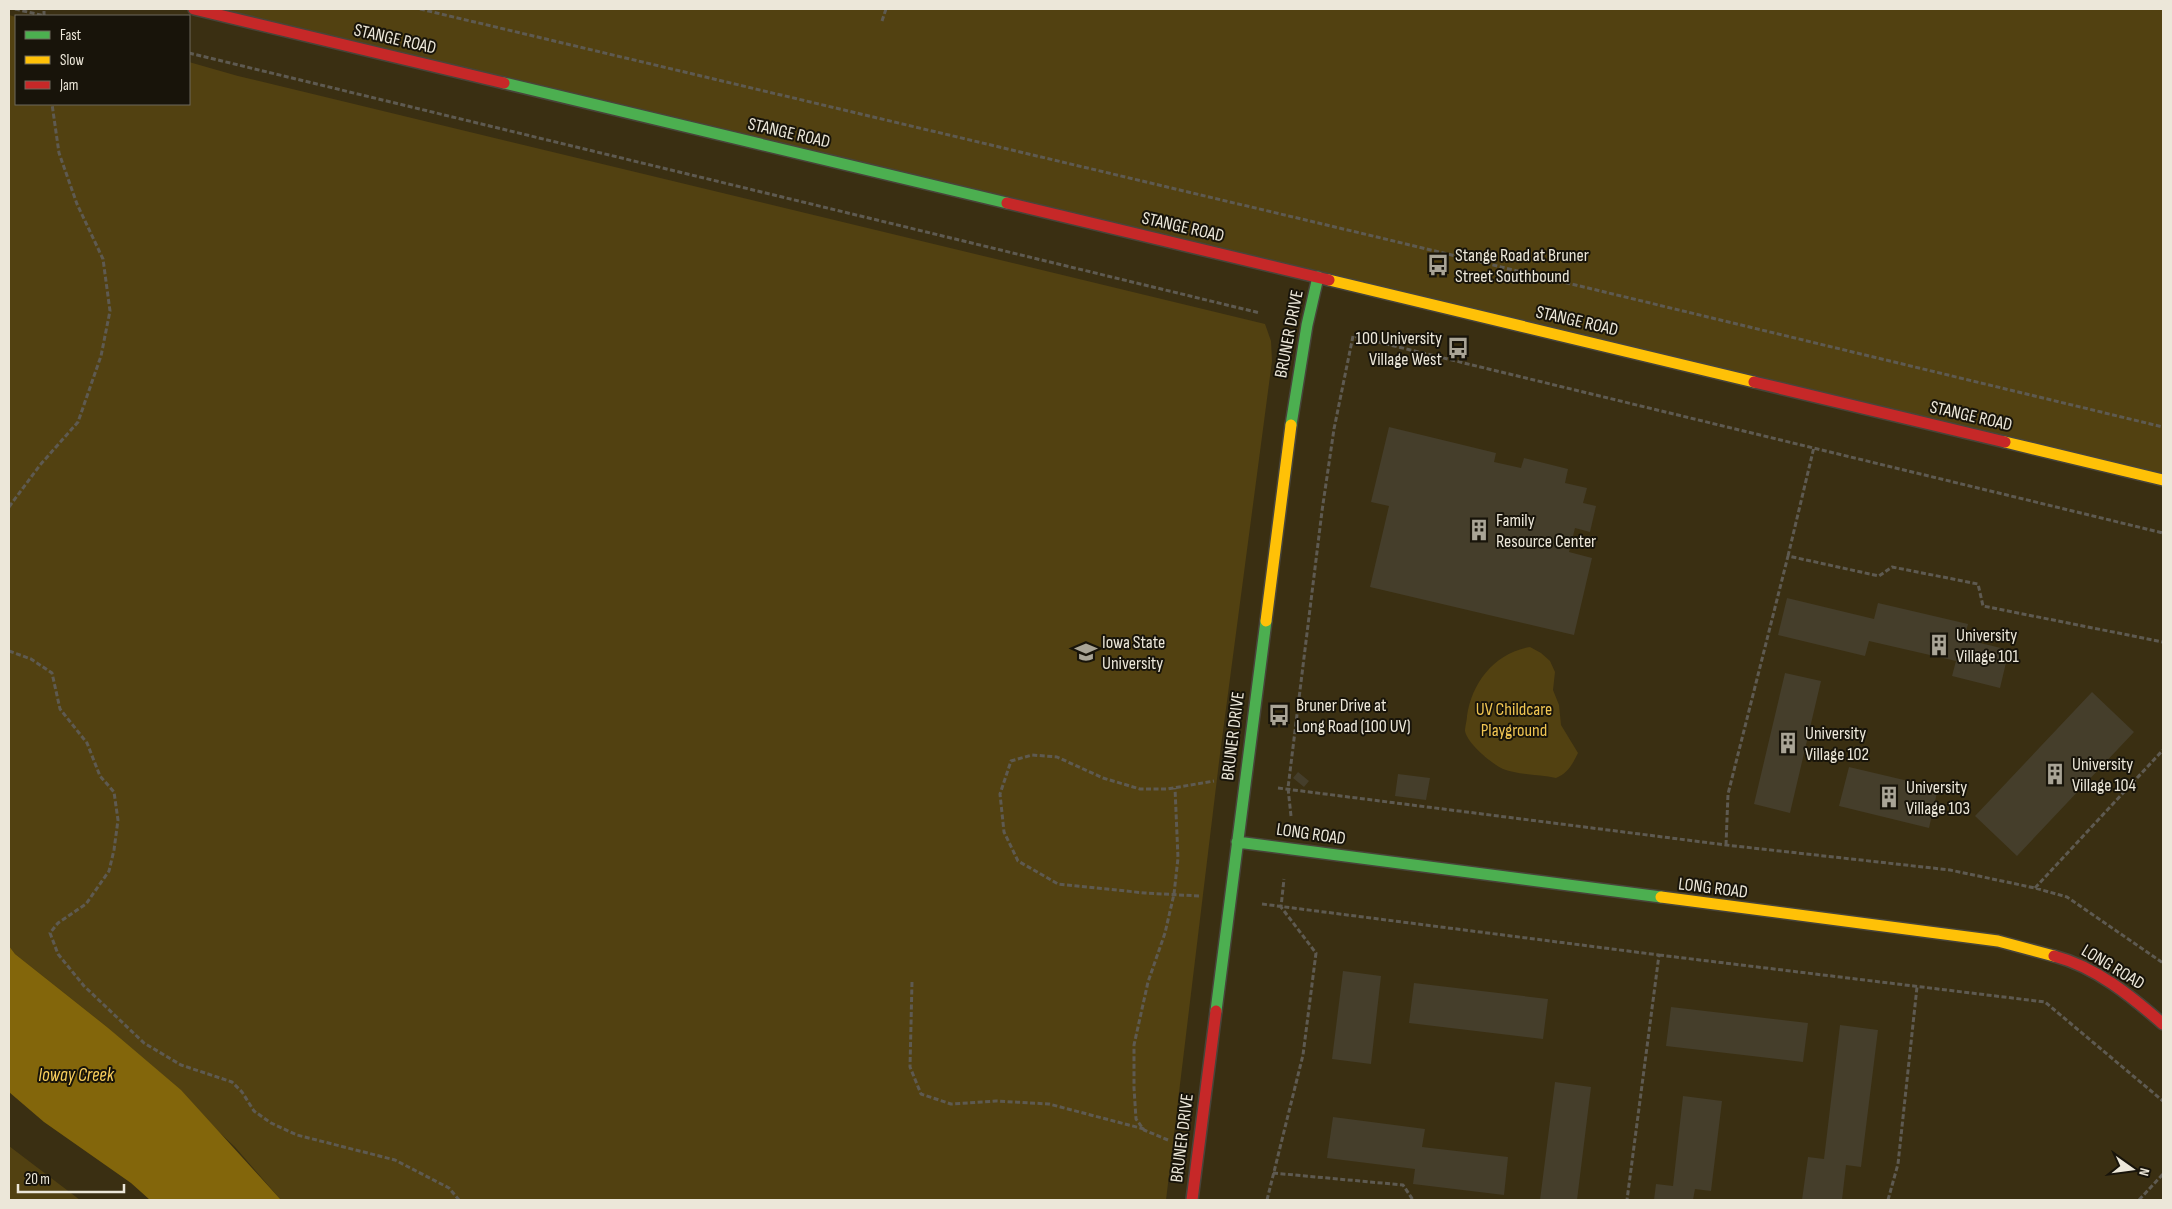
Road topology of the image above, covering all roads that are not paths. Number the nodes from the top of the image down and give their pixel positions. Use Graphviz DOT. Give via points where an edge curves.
graph roads {
  1 [pos="194,9"];
  2 [pos="1318,277"];
  3 [pos="2163,480"];
  4 [pos="1237,842"];
  5 [pos="2163,1024"];
  6 [pos="1192,1200"];
  1 -- 2 [label="main road, STANGE ROAD"];
  2 -- 3 [label="main road, STANGE ROAD"];
  2 -- 4 [label="main road, BRUNER DRIVE" via="1287,452"];
  4 -- 5 [label="main road, LONG ROAD" via="1998,941 2072,961 2130,995"];
  4 -- 6 [label="main road, BRUNER DRIVE"];
}
